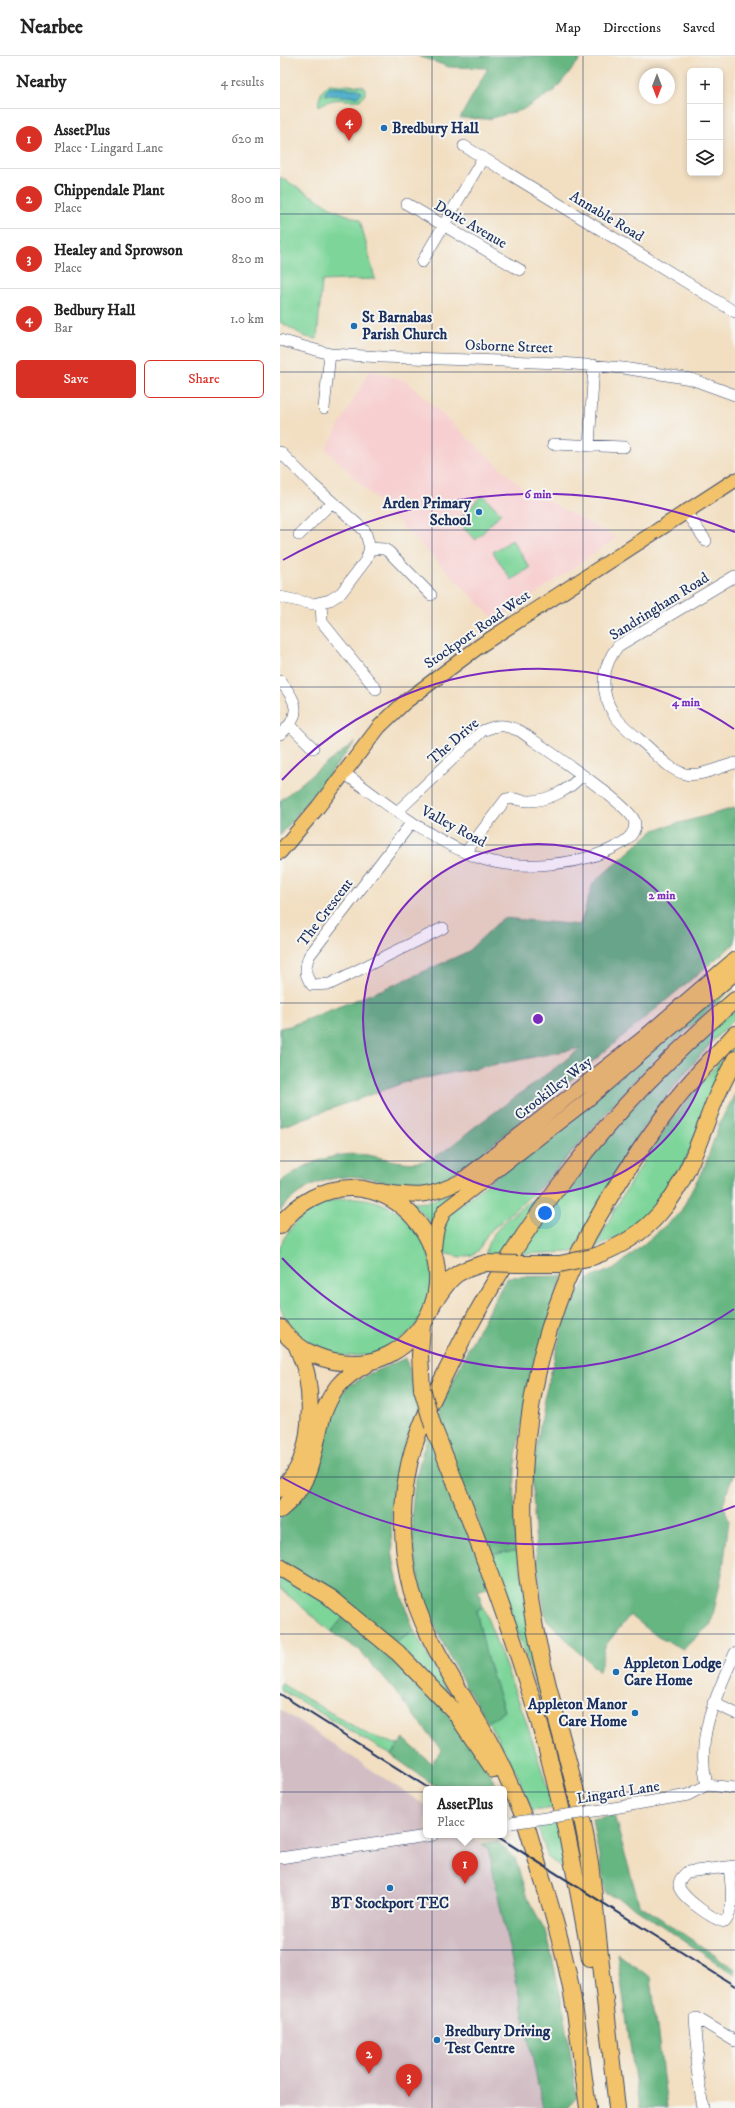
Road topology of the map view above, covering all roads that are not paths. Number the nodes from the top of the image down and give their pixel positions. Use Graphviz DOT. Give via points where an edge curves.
graph roads {
  1 [pos="464,146"];
  2 [pos="483,158"];
  3 [pos="407,204"];
  4 [pos="443,225"];
  5 [pos="422,262"];
  6 [pos="520,270"];
  7 [pos="735,312"];
  8 [pos="280,340"];
  9 [pos="330,354"];
  10 [pos="594,365"];
  11 [pos="735,395"];
  12 [pos="324,408"];
  13 [pos="553,444"];
  14 [pos="589,446"];
  15 [pos="624,447"];
  16 [pos="280,452"];
  17 [pos="735,480"];
  18 [pos="332,502"];
  19 [pos="686,512"];
  20 [pos="299,535"];
  21 [pos="706,541"];
  22 [pos="370,548"];
  23 [pos="735,576"];
  24 [pos="431,595"];
  25 [pos="280,597"];
  26 [pos="320,603"];
  27 [pos="280,681"];
  28 [pos="376,689"];
  29 [pos="290,725"];
  30 [pos="280,734"];
  31 [pos="313,748"];
  32 [pos="735,763"];
  33 [pos="344,773"];
  34 [pos="581,776"];
  35 [pos="398,811"];
  36 [pos="412,822"];
  37 [pos="633,832"];
  38 [pos="280,852"];
  39 [pos="466,852"];
  40 [pos="443,928"];
  41 [pos="735,959"];
  42 [pos="735,973"];
  43 [pos="735,1000"];
  44 [pos="735,1034"];
  45 [pos="735,1059"];
  46 [pos="372,1191"];
  47 [pos="280,1226"];
  48 [pos="434,1250"];
  49 [pos="434,1304"];
  50 [pos="422,1326"];
  51 [pos="280,1327"];
  52 [pos="296,1344"];
  53 [pos="368,1363"];
  54 [pos="280,1490"];
  55 [pos="280,1510"];
  56 [pos="280,1567"];
  57 [pos="735,1653"];
  58 [pos="713,1703"];
  59 [pos="735,1713"];
  60 [pos="707,1785"];
  61 [pos="494,1786"];
  62 [pos="503,1786"];
  63 [pos="735,1788"];
  64 [pos="507,1801"];
  65 [pos="507,1810"];
  66 [pos="512,1819"];
  67 [pos="423,1837"];
  68 [pos="280,1858"];
  69 [pos="732,1866"];
  70 [pos="735,2041"];
  71 [pos="588,2108"];
  72 [pos="616,2108"];
  73 [pos="703,2108"];
  1 -- 2 [label="street, Annable Road"];
  2 -- 4 [label="street"];
  2 -- 7 [label="street, Annable Road"];
  3 -- 4 [label="street, Doric Avenue"];
  4 -- 5 [label="street"];
  4 -- 6 [label="street, Doric Avenue"];
  8 -- 9 [label="street, Osborne Street"];
  9 -- 10 [label="street, Osborne Street"];
  9 -- 12 [label="street"];
  10 -- 11 [label="street, Osborne Street" via="691,380"];
  10 -- 14 [label="street"];
  13 -- 14 [label="street"];
  14 -- 15 [label="street"];
  16 -- 18 [label="street"];
  17 -- 19 [label="main road, Stockport Road West"];
  18 -- 20 [label="street"];
  18 -- 22 [label="street" via="365,531"];
  19 -- 21 [label="street"];
  19 -- 33 [label="main road, Stockport Road West" via="481,645 410,697 379,727"];
  22 -- 24 [label="street" via="389,552"];
  22 -- 26 [label="street" via="366,560 341,593"];
  23 -- 32 [label="street, Sandringham Road" via="618,646 608,658 604,672 604,692 613,714 670,767 684,774 695,774"];
  25 -- 26 [label="street"];
  26 -- 28 [label="street" via="322,622"];
  27 -- 29 [label="street" via="295,704 295,714"];
  29 -- 30 [label="street"];
  29 -- 31 [label="street"];
  33 -- 35 [label="street"];
  33 -- 38 [label="main road, Stockport Road West"];
  34 -- 35 [label="street, The Drive" via="520,731 497,725 482,732"];
  34 -- 37 [label="street, The Drive" via="630,813 634,822"];
  34 -- 39 [label="street" via="572,787 533,801 506,799"];
  35 -- 36 [label="street, Valley Road"];
  36 -- 39 [label="street, Valley Road"];
  36 -- 40 [label="street, The Crescent" via="310,956 306,966 307,978 312,985 330,984"];
  37 -- 39 [label="street, Valley Road" via="627,841 606,852 574,862 506,864"];
  41 -- 46 [label="main road, Crookilley Way" via="642,1039 460,1181 445,1189 419,1196"];
  42 -- 48 [label="main road, Crookilley Way" via="585,1102 445,1210 436,1230"];
  43 -- 62 [label="highway" via="660,1068 582,1154 526,1230 465,1334 416,1441 407,1474 403,1510 409,1578 422,1619 461,1696 491,1745"];
  44 -- 72 [label="highway" via="679,1096 627,1170 579,1253 542,1355 530,1413 523,1471 525,1557 535,1629 589,1852"];
  45 -- 49 [label="highway, bridge" via="677,1186 660,1212 640,1232 620,1246 592,1257 560,1264 486,1263 462,1269 449,1280"];
  46 -- 47 [label="highway" via="351,1188 330,1190 305,1202"];
  46 -- 48 [label="highway" via="398,1203 411,1214 426,1232"];
  48 -- 49 [label="highway" via="438,1270"];
  49 -- 50 [label="highway"];
  50 -- 53 [label="highway" via="412,1339 395,1352"];
  50 -- 72 [label="highway, bridge" via="422,1389 433,1426 509,1627 556,1785 575,1870"];
  51 -- 52 [label="highway"];
  52 -- 53 [label="highway" via="331,1362"];
  52 -- 54 [label="highway" via="307,1377 309,1418 302,1458 295,1473"];
  53 -- 55 [label="highway" via="350,1374 337,1387 320,1425 307,1478 299,1492"];
  56 -- 61 [label="highway" via="331,1598 398,1653 454,1711"];
  57 -- 58 [label="street"];
  58 -- 59 [label="street"];
  58 -- 60 [label="street" via="703,1751"];
  60 -- 63 [label="street"];
  60 -- 66 [label="street, Lingard Lane, bridge" via="683,1796 608,1809"];
  64 -- 66 [label="highway"];
  65 -- 66 [label="highway"];
  66 -- 71 [label="highway" via="549,1899 570,1984"];
  67 -- 68 [label="street"];
  69 -- 69 [label="street" via="687,1872 679,1883 681,1890 712,1917 725,1922 734,1910"];
  70 -- 73 [label="street" via="695,2019 698,2052 696,2063"];
}
